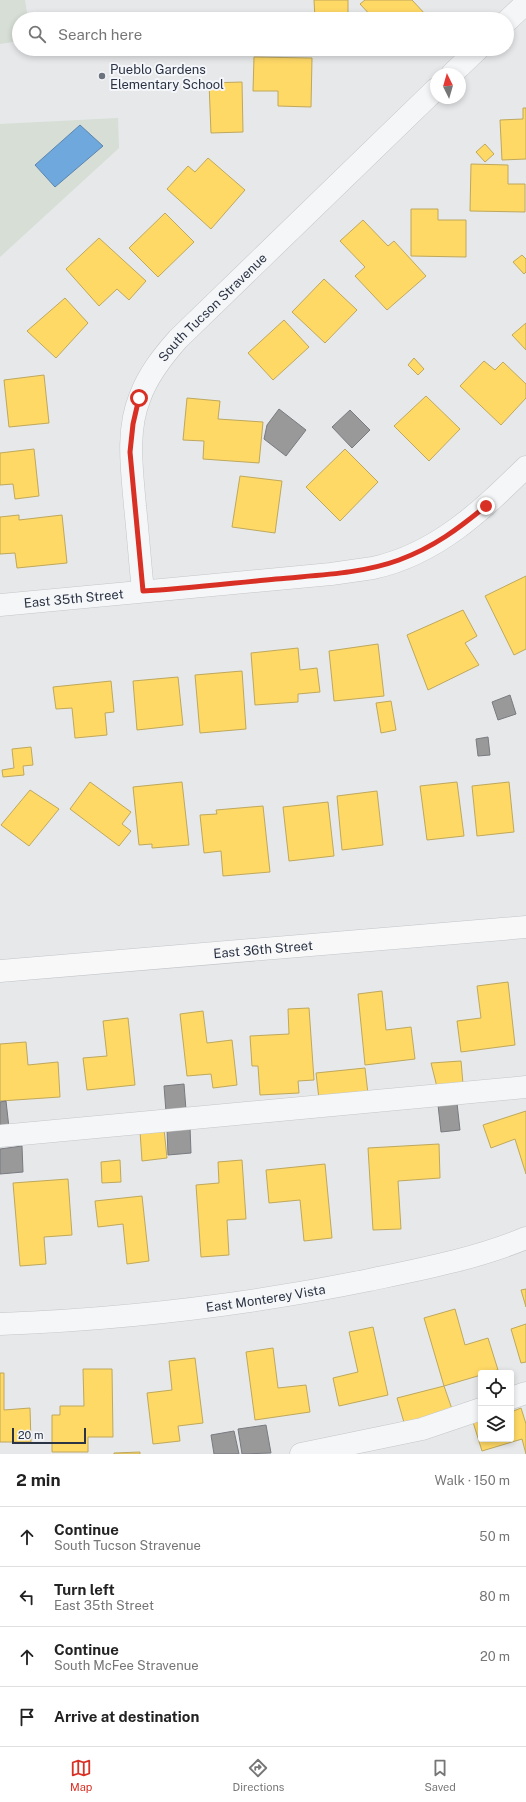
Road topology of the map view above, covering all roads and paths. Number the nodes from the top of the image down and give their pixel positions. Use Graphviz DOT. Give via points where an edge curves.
graph roads {
  1 [pos="526,3"];
  2 [pos="514,14"];
  3 [pos="471,56"];
  4 [pos="458,68"];
  5 [pos="430,96"];
  6 [pos="526,467"];
  7 [pos="143,591"];
  8 [pos="0,605"];
  9 [pos="526,927"];
  10 [pos="0,971"];
  11 [pos="526,1087"];
  12 [pos="0,1136"];
  13 [pos="526,1238"];
  14 [pos="0,1324"];
  15 [pos="526,1393"];
  16 [pos="514,1397"];
  17 [pos="478,1410"];
  18 [pos="301,1454"];
  1 -- 2 [label="street"];
  3 -- 4 [label="street"];
  5 -- 7 [label="street, South Tucson Stravenue" via="178,339 152,372 139,398 130,452"];
  6 -- 7 [label="street, East 35th Street" via="486,506 454,532 398,560 373,568"];
  7 -- 8 [label="street, East 35th Street"];
  9 -- 10 [label="main road, East 36th Street"];
  11 -- 12 [label="street"];
  13 -- 14 [label="street, East Monterey Vista" via="505,1247 449,1263 276,1297 163,1313"];
  15 -- 16 [label="street"];
  17 -- 18 [label="street" via="422,1429"];
}
